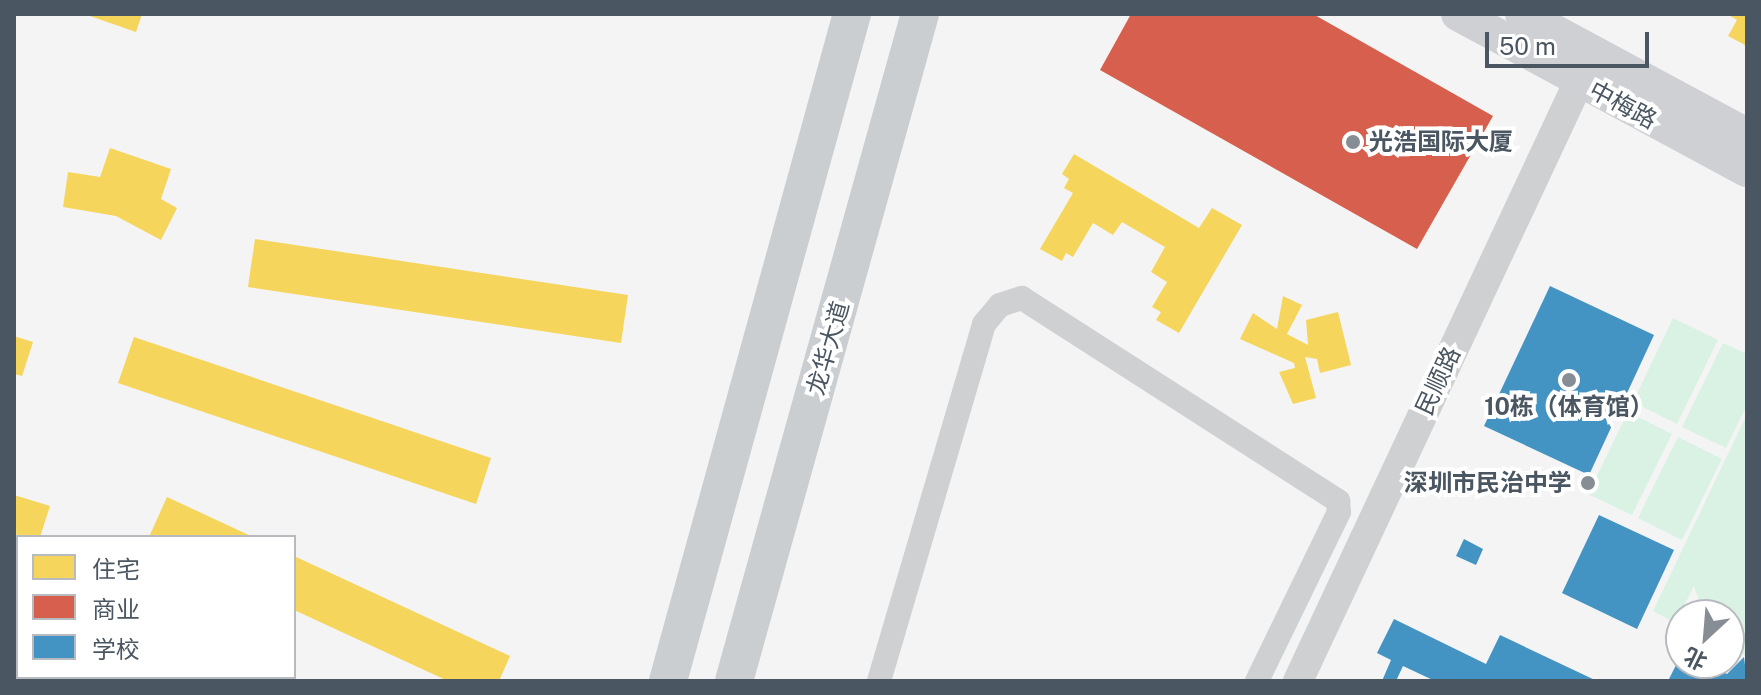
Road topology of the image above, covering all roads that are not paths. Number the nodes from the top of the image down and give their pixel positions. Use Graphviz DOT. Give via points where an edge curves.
graph roads {
  1 [pos="852,14"];
  2 [pos="920,14"];
  3 [pos="1458,14"];
  4 [pos="1522,14"];
  5 [pos="1579,81"];
  6 [pos="1747,135"];
  7 [pos="1747,170"];
  8 [pos="668,681"];
  9 [pos="734,681"];
  10 [pos="879,681"];
  11 [pos="1257,681"];
  12 [pos="1298,681"];
  1 -- 8 [label="main road"];
  2 -- 9 [label="main road, 龙华大道"];
  3 -- 5 [label="main road, 中梅路"];
  4 -- 6 [label="main road, 中梅路"];
  5 -- 7 [label="main road, 中梅路"];
  5 -- 12 [label="street, 民顺路"];
  10 -- 11 [label="street" via="984,324 1000,305 1022,298 1338,501 1339,512"];
}
